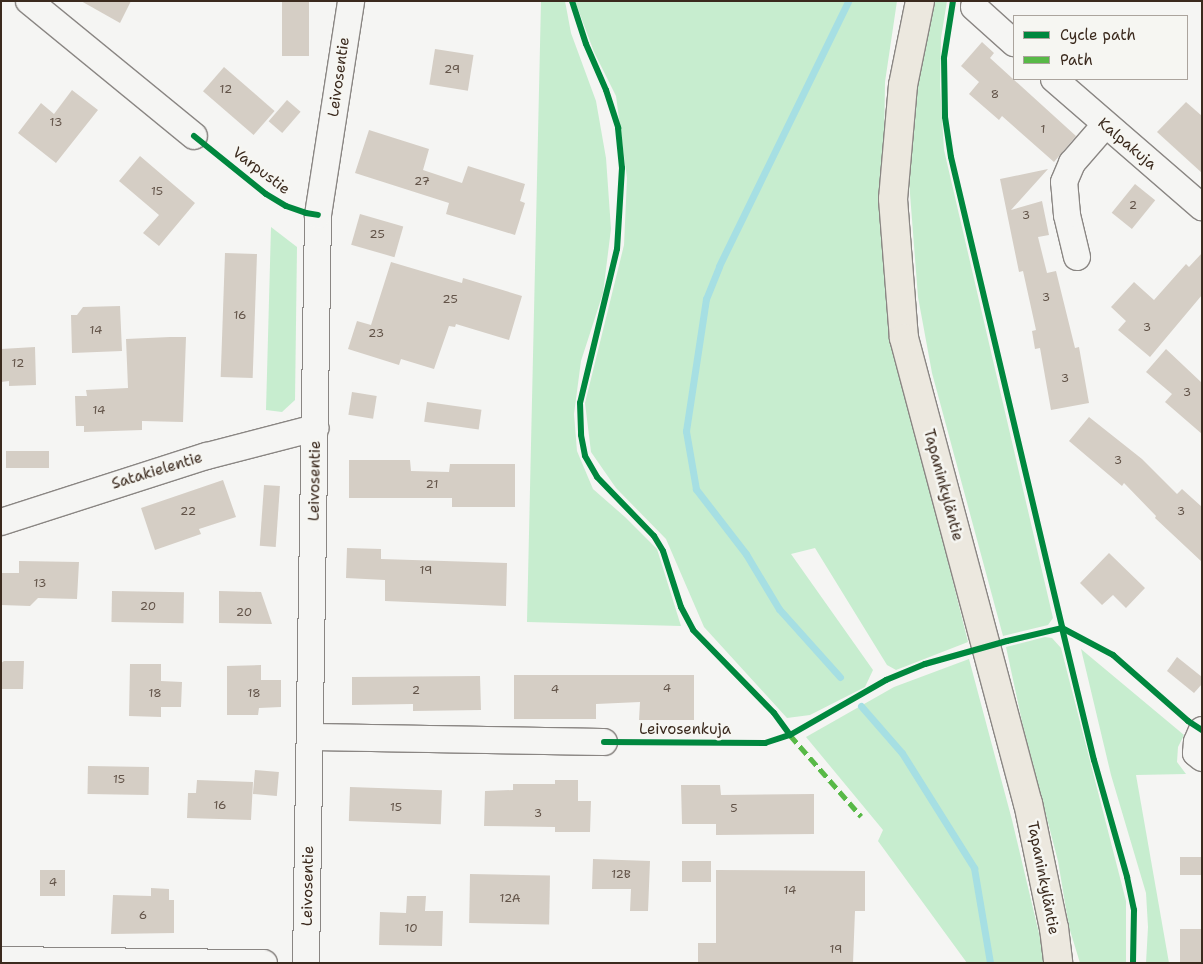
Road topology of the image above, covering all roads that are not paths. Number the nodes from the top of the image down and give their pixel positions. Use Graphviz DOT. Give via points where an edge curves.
graph roads {
  1 [pos="29,1"];
  2 [pos="350,1"];
  3 [pos="920,1"];
  4 [pos="974,7"];
  5 [pos="1013,42"];
  6 [pos="1055,80"];
  7 [pos="1105,125"];
  8 [pos="194,136"];
  9 [pos="1202,207"];
  10 [pos="1077,257"];
  11 [pos="315,428"];
  12 [pos="1,522"];
  13 [pos="1202,730"];
  14 [pos="312,737"];
  15 [pos="604,742"];
  16 [pos="1202,758"];
  17 [pos="1,960"];
  18 [pos="264,963"];
  19 [pos="306,963"];
  20 [pos="1058,963"];
  1 -- 8 [label="street"];
  2 -- 11 [label="street, Leivosentie" via="318,214"];
  3 -- 20 [label="main road, Tapaninkyläntie" via="903,85 893,199 904,338 1028,803 1054,928"];
  4 -- 5 [label="street"];
  6 -- 7 [label="street, Kalpakuja"];
  7 -- 9 [label="street, Kalpakuja"];
  7 -- 10 [label="street" via="1072,163 1064,182 1067,215"];
  11 -- 12 [label="street, Satakielentie" via="199,458"];
  11 -- 14 [label="street, Leivosentie"];
  13 -- 16 [label="street" via="1196,753"];
  14 -- 15 [label="street"];
  14 -- 19 [label="street, Leivosentie"];
  17 -- 18 [label="street"];
}
